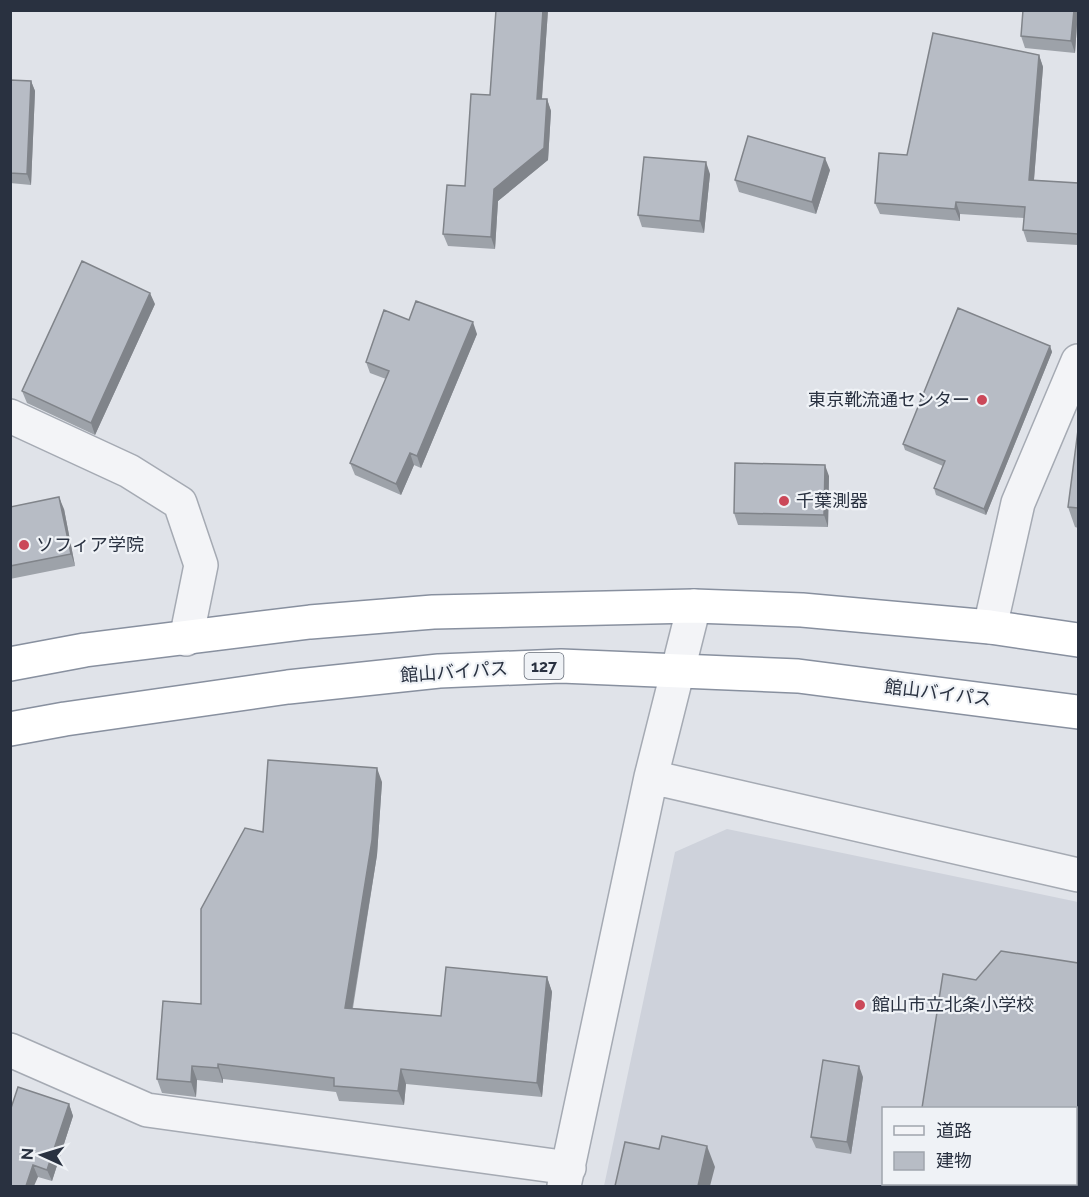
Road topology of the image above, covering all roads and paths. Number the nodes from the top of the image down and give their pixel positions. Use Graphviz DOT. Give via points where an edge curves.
graph roads {
  1 [pos="1078,362"];
  2 [pos="10,416"];
  3 [pos="694,606"];
  4 [pos="990,627"];
  5 [pos="186,639"];
  6 [pos="1078,640"];
  7 [pos="10,664"];
  8 [pos="677,671"];
  9 [pos="1078,712"];
  10 [pos="10,729"];
  11 [pos="651,777"];
  12 [pos="1078,875"];
  13 [pos="10,1050"];
  14 [pos="567,1177"];
  1 -- 4 [label="street" via="1017,502"];
  2 -- 5 [label="street" via="129,471 180,503 201,565"];
  3 -- 4 [label="highway" via="802,610"];
  3 -- 5 [label="highway" via="433,612 310,622"];
  3 -- 8 [label="street"];
  4 -- 6 [label="highway"];
  5 -- 7 [label="highway" via="85,650"];
  8 -- 9 [label="highway, 館山バイパス / 127" via="798,676"];
  8 -- 10 [label="highway, 館山バイパス / 127" via="561,666 439,671 177,702"];
  8 -- 11 [label="street"];
  11 -- 12 [label="street"];
  11 -- 14 [label="street"];
  13 -- 14 [label="street" via="147,1110"];
}
